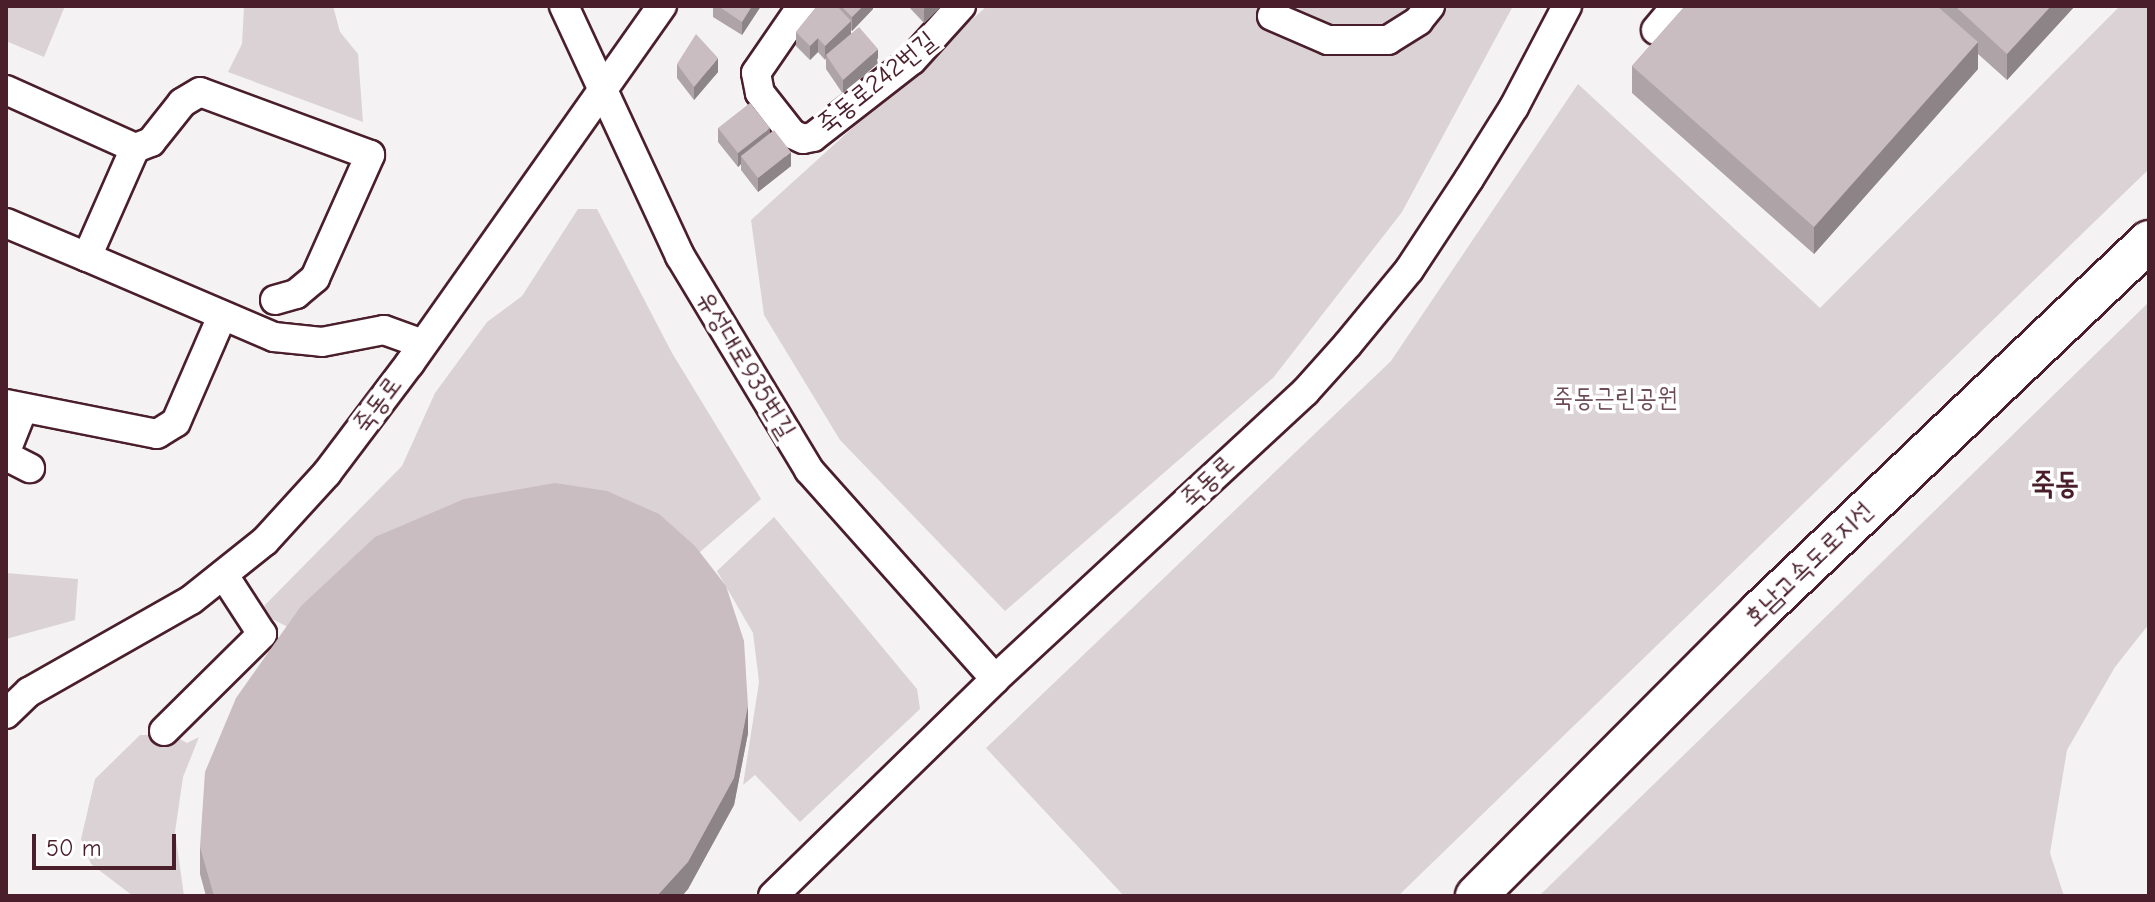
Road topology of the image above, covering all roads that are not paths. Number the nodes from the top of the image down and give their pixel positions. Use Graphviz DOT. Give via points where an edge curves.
graph roads {
  1 [pos="564,6"];
  2 [pos="662,6"];
  3 [pos="802,6"];
  4 [pos="961,6"];
  5 [pos="1430,6"];
  6 [pos="1567,6"];
  7 [pos="1676,6"];
  8 [pos="1272,16"];
  9 [pos="1656,30"];
  10 [pos="605,85"];
  11 [pos="6,90"];
  12 [pos="135,148"];
  13 [pos="6,223"];
  14 [pos="2149,241"];
  15 [pos="87,257"];
  16 [pos="2149,277"];
  17 [pos="275,300"];
  18 [pos="222,316"];
  19 [pos="423,344"];
  20 [pos="14,407"];
  21 [pos="14,458"];
  22 [pos="225,577"];
  23 [pos="995,679"];
  24 [pos="6,714"];
  25 [pos="164,731"];
  26 [pos="773,896"];
  27 [pos="1476,896"];
  28 [pos="1515,896"];
  1 -- 10 [label="street, 유성대로935번길"];
  2 -- 10 [label="street, 죽동로"];
  3 -- 4 [label="street, 죽동로242번길" via="756,73 760,93 792,134 803,139 813,137 912,60"];
  5 -- 8 [label="street" via="1418,21 1388,40 1328,40"];
  6 -- 23 [label="street, 죽동로" via="1469,179 1409,270 1348,344 1305,392"];
  7 -- 9 [label="street"];
  10 -- 19 [label="street, 죽동로"];
  10 -- 23 [label="street, 유성대로935번길" via="680,256 809,470"];
  11 -- 12 [label="street"];
  12 -- 15 [label="street"];
  12 -- 17 [label="street" via="151,142 182,103 200,92 370,155 315,278 296,294"];
  13 -- 15 [label="street"];
  14 -- 27 [label="highway, 호남고속도로지선" via="1759,612"];
  15 -- 18 [label="street"];
  16 -- 28 [label="highway, 호남고속도로지선" via="1779,630"];
  18 -- 19 [label="street" via="274,337 322,342 384,330"];
  18 -- 20 [label="street" via="176,422 157,434"];
  19 -- 22 [label="street, 죽동로" via="327,473"];
  20 -- 21 [label="street"];
  22 -- 24 [label="street, 죽동로" via="29,692"];
  22 -- 25 [label="street" via="262,634"];
  23 -- 26 [label="street, 죽동로"];
}
